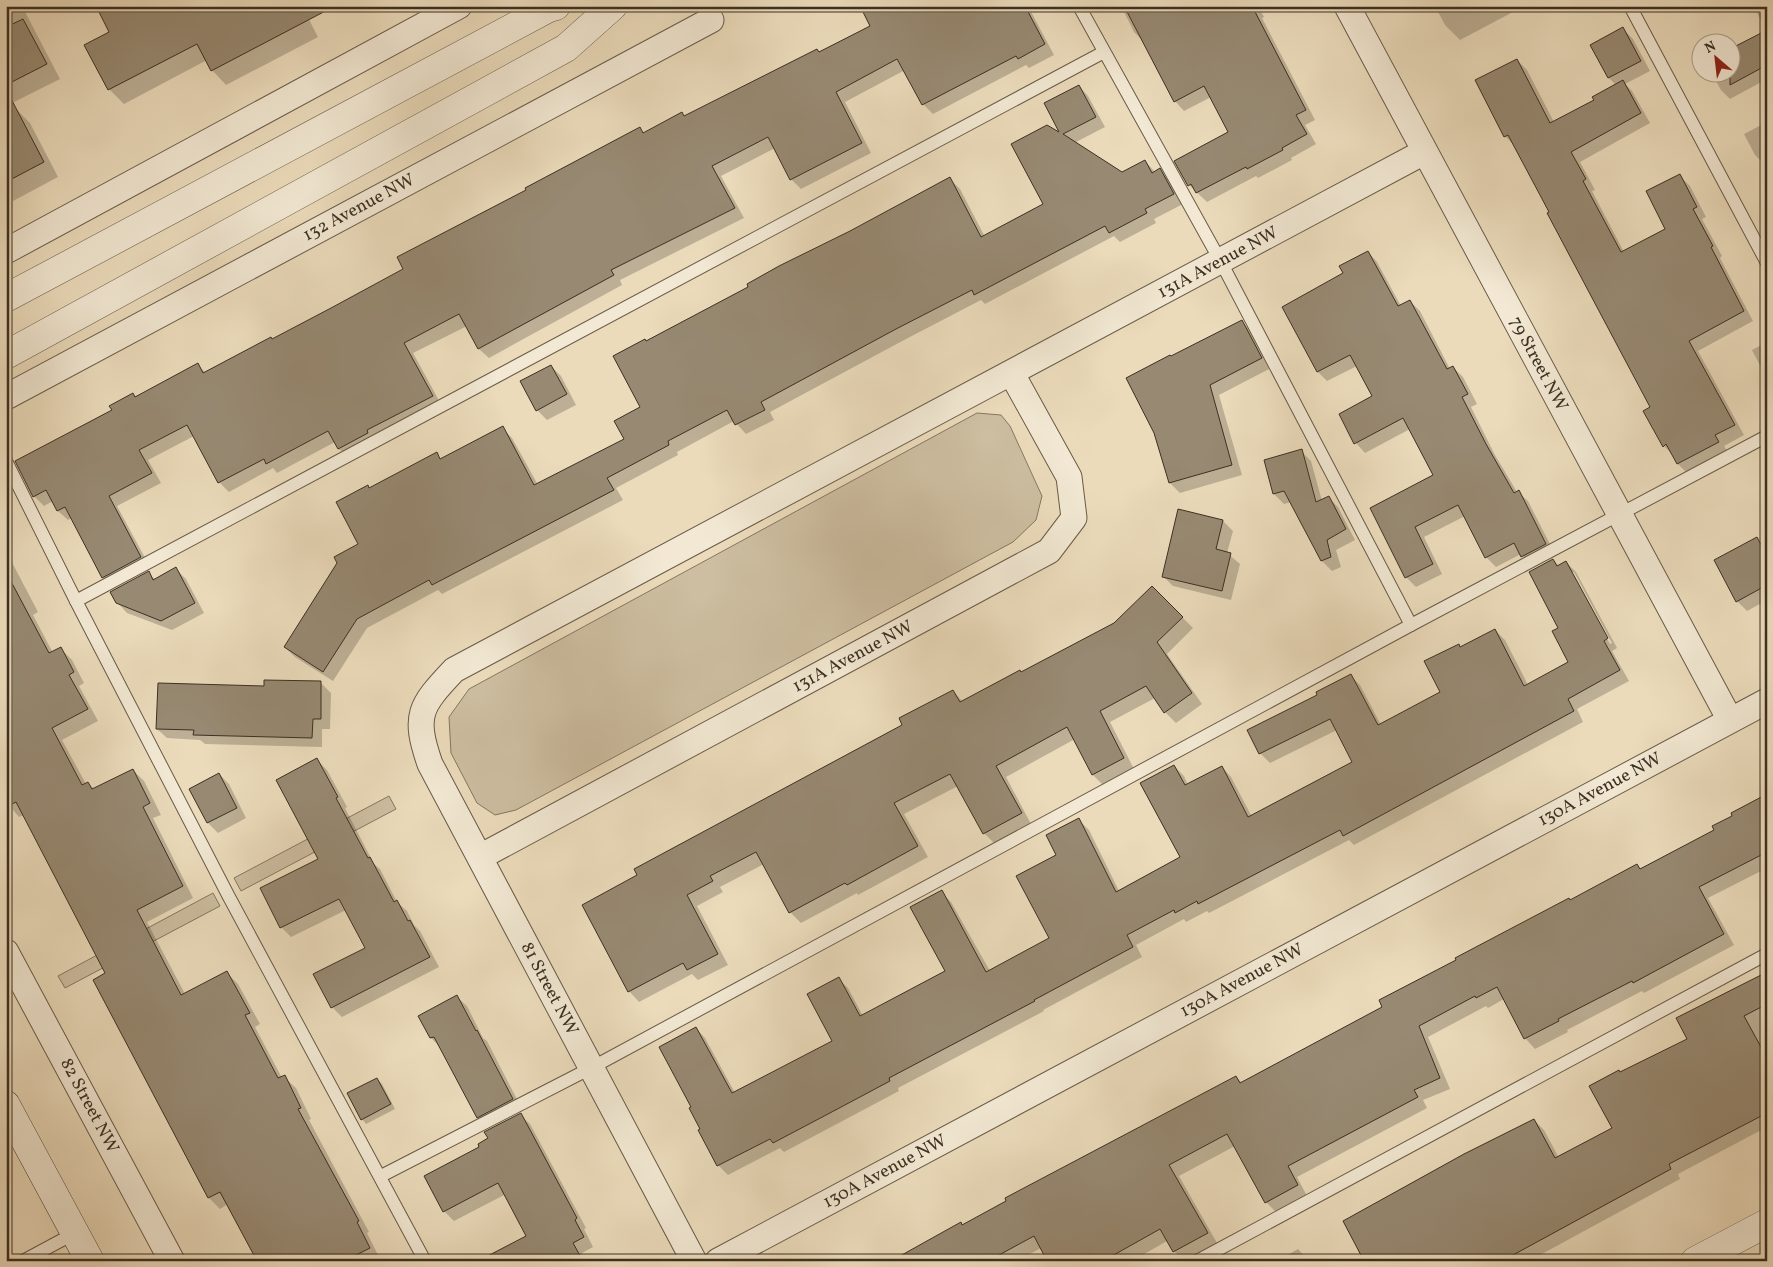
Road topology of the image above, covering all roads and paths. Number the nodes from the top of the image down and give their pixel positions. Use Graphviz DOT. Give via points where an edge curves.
graph roads {
  1 [pos="459,6"];
  2 [pos="556,6"];
  3 [pos="612,6"];
  4 [pos="1080,6"];
  5 [pos="1347,6"];
  6 [pos="1630,6"];
  7 [pos="711,20"];
  8 [pos="1104,52"];
  9 [pos="1424,152"];
  10 [pos="6,251"];
  11 [pos="1221,262"];
  12 [pos="1767,263"];
  13 [pos="6,298"];
  14 [pos="6,355"];
  15 [pos="1012,374"];
  16 [pos="6,397"];
  17 [pos="1767,436"];
  18 [pos="6,461"];
  19 [pos="1619,516"];
  20 [pos="76,601"];
  21 [pos="1411,625"];
  22 [pos="1767,701"];
  23 [pos="421,712"];
  24 [pos="1730,720"];
  25 [pos="480,857"];
  26 [pos="6,952"];
  27 [pos="1767,954"];
  28 [pos="591,1068"];
  29 [pos="6,1105"];
  30 [pos="381,1176"];
  31 [pos="1767,1223"];
  32 [pos="75,1232"];
  33 [pos="23,1261"];
  34 [pos="90,1261"];
  35 [pos="172,1261"];
  36 [pos="425,1261"];
  37 [pos="694,1261"];
  38 [pos="718,1261"];
  39 [pos="1197,1261"];
  40 [pos="1695,1261"];
  1 -- 10 [label="street"];
  2 -- 13 [label="street"];
  3 -- 14 [label="street" via="566,48"];
  4 -- 8 [label="lane"];
  5 -- 9 [label="street, 79 Street NW"];
  6 -- 12 [label="lane"];
  7 -- 16 [label="street, 132 Avenue NW"];
  8 -- 11 [label="lane"];
  8 -- 20 [label="lane"];
  9 -- 11 [label="street, 131A Avenue NW"];
  9 -- 19 [label="street, 79 Street NW"];
  11 -- 15 [label="street, 131A Avenue NW"];
  11 -- 21 [label="lane"];
  15 -- 23 [label="street, 131A Avenue NW" via="454,670"];
  15 -- 25 [label="street, 131A Avenue NW" via="1069,477 1074,518 1049,551"];
  17 -- 19 [label="lane"];
  18 -- 20 [label="lane"];
  19 -- 21 [label="lane"];
  19 -- 24 [label="street, 79 Street NW"];
  20 -- 30 [label="lane" via="228,895"];
  21 -- 28 [label="lane"];
  22 -- 24 [label="street, 130A Avenue NW"];
  23 -- 25 [label="street, 81 Street NW" via="421,739 430,764"];
  24 -- 38 [label="street, 130A Avenue NW"];
  25 -- 28 [label="street, 81 Street NW"];
  26 -- 35 [label="street, 82 Street NW"];
  27 -- 39 [label="lane"];
  28 -- 30 [label="lane"];
  28 -- 37 [label="street, 81 Street NW"];
  29 -- 32 [label="street"];
  30 -- 36 [label="lane"];
  31 -- 40 [label="street"];
  32 -- 33 [label="lane"];
  32 -- 34 [label="street"];
}
